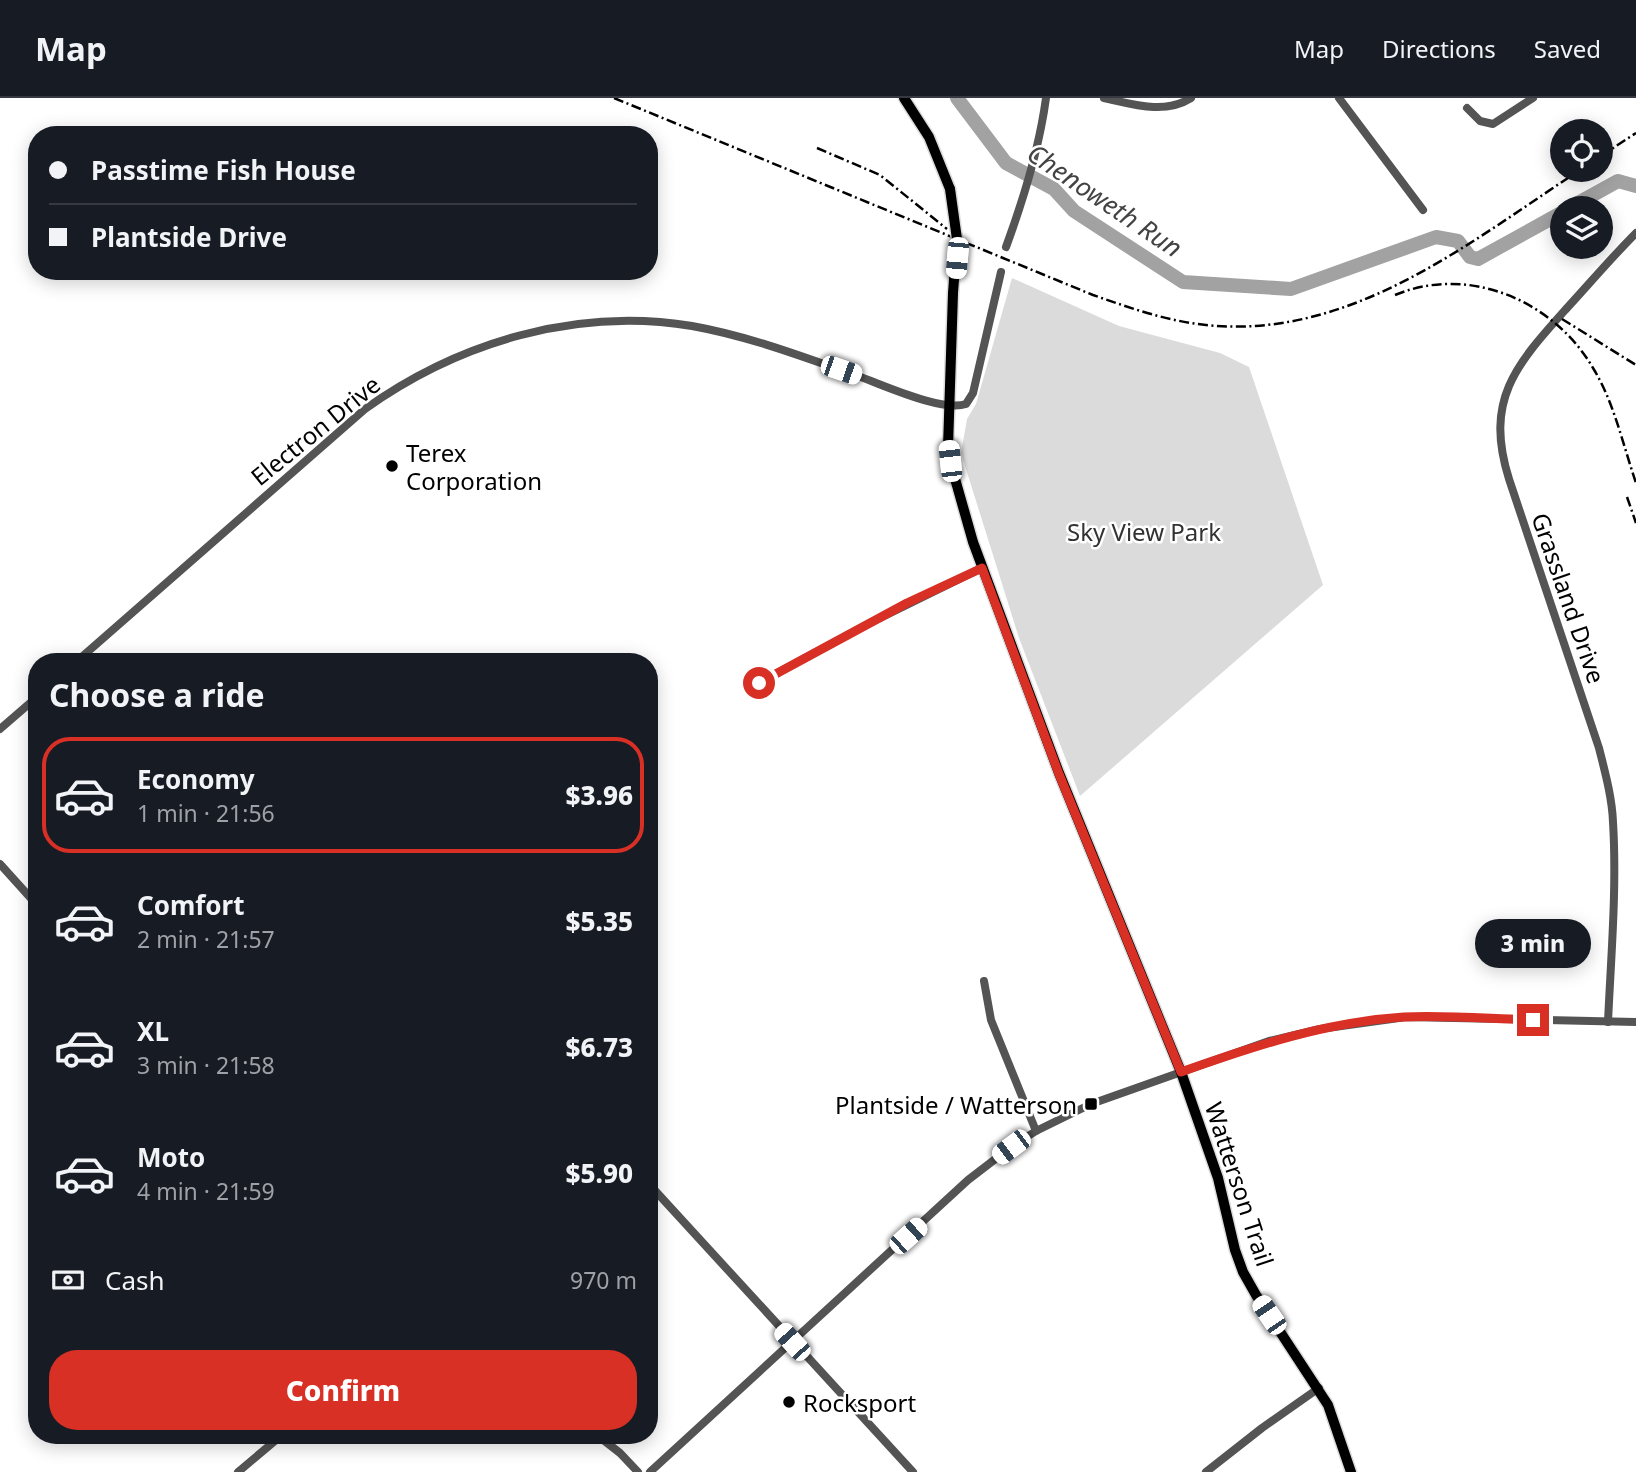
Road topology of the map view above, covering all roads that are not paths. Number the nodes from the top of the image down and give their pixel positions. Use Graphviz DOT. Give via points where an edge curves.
graph roads {
  1 [pos="904,98"];
  2 [pos="1046,98"];
  3 [pos="1104,98"];
  4 [pos="1191,98"];
  5 [pos="1339,98"];
  6 [pos="1533,98"];
  7 [pos="1466,108"];
  8 [pos="1423,210"];
  9 [pos="1636,233"];
  10 [pos="1006,247"];
  11 [pos="1001,272"];
  12 [pos="948,406"];
  13 [pos="982,568"];
  14 [pos="86,653"];
  15 [pos="759,683"];
  16 [pos="28,704"];
  17 [pos="0,729"];
  18 [pos="0,864"];
  19 [pos="28,895"];
  20 [pos="984,981"];
  21 [pos="1608,1022"];
  22 [pos="1636,1022"];
  23 [pos="1181,1072"];
  24 [pos="1036,1131"];
  25 [pos="658,1194"];
  26 [pos="792,1342"];
  27 [pos="1319,1388"];
  28 [pos="271,1444"];
  29 [pos="608,1444"];
  30 [pos="238,1472"];
  31 [pos="638,1472"];
  32 [pos="650,1472"];
  33 [pos="913,1472"];
  34 [pos="1206,1472"];
  35 [pos="1351,1472"];
  1 -- 12 [label="main road, Watterson Trail, bridge" via="929,137 950,189 957,239"];
  2 -- 10 [label="street" via="1027,187"];
  3 -- 4 [label="street" via="1161,107"];
  5 -- 8 [label="street"];
  6 -- 7 [label="street" via="1493,124"];
  9 -- 21 [label="street, Grassland Drive" via="1517,366 1503,401 1499,437 1607,781 1614,852"];
  11 -- 12 [label="street" via="973,393 966,404"];
  12 -- 13 [label="main road, Watterson Trail" via="950,461"];
  12 -- 14 [label="street, Electron Drive" via="768,345 691,326 593,323 506,339 431,368 365,409"];
  13 -- 15 [label="street"];
  13 -- 23 [label="main road, Watterson Trail" via="1059,774"];
  16 -- 17 [label="street"];
  18 -- 19 [label="street"];
  20 -- 24 [label="street" via="991,1020"];
  21 -- 22 [label="street"];
  21 -- 23 [label="street" via="1379,1020 1292,1035"];
  23 -- 24 [label="street" via="1091,1104"];
  23 -- 27 [label="main road, Watterson Trail" via="1244,1272"];
  24 -- 26 [label="street" via="968,1180"];
  25 -- 26 [label="street"];
  26 -- 32 [label="street"];
  26 -- 33 [label="street"];
  27 -- 34 [label="street"];
  27 -- 35 [label="main road, Watterson Trail"];
  28 -- 30 [label="street"];
  29 -- 31 [label="street"];
}
